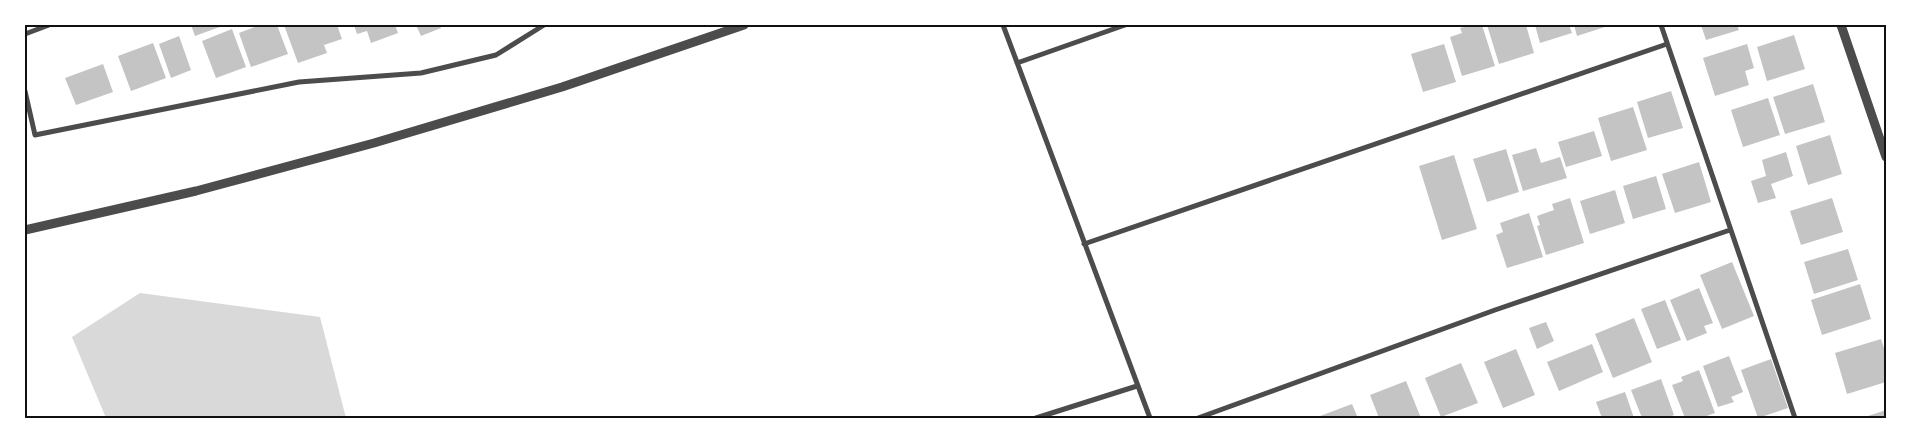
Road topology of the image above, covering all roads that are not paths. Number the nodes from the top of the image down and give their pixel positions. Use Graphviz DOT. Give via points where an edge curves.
graph roads {
  1 [pos="49,25"];
  2 [pos="544,25"];
  3 [pos="744,25"];
  4 [pos="1003,25"];
  5 [pos="1125,25"];
  6 [pos="1661,25"];
  7 [pos="1842,25"];
  8 [pos="25,34"];
  9 [pos="1667,44"];
  10 [pos="1017,63"];
  11 [pos="25,91"];
  12 [pos="1886,157"];
  13 [pos="25,230"];
  14 [pos="1730,230"];
  15 [pos="1084,244"];
  16 [pos="1136,386"];
  17 [pos="1036,418"];
  18 [pos="1150,418"];
  19 [pos="1198,418"];
  20 [pos="1795,418"];
  1 -- 8 [label="street"];
  2 -- 11 [label="street" via="496,55 421,73 299,82 35,135"];
  3 -- 13 [label="street" via="562,87 374,143 196,191"];
  4 -- 10 [label="street"];
  5 -- 10 [label="street"];
  6 -- 9 [label="street"];
  7 -- 12 [label="street"];
  9 -- 14 [label="street"];
  9 -- 15 [label="street"];
  10 -- 15 [label="street"];
  14 -- 19 [label="street" via="1495,310"];
  14 -- 20 [label="street"];
  15 -- 16 [label="street"];
  16 -- 17 [label="street"];
  16 -- 18 [label="street"];
}
